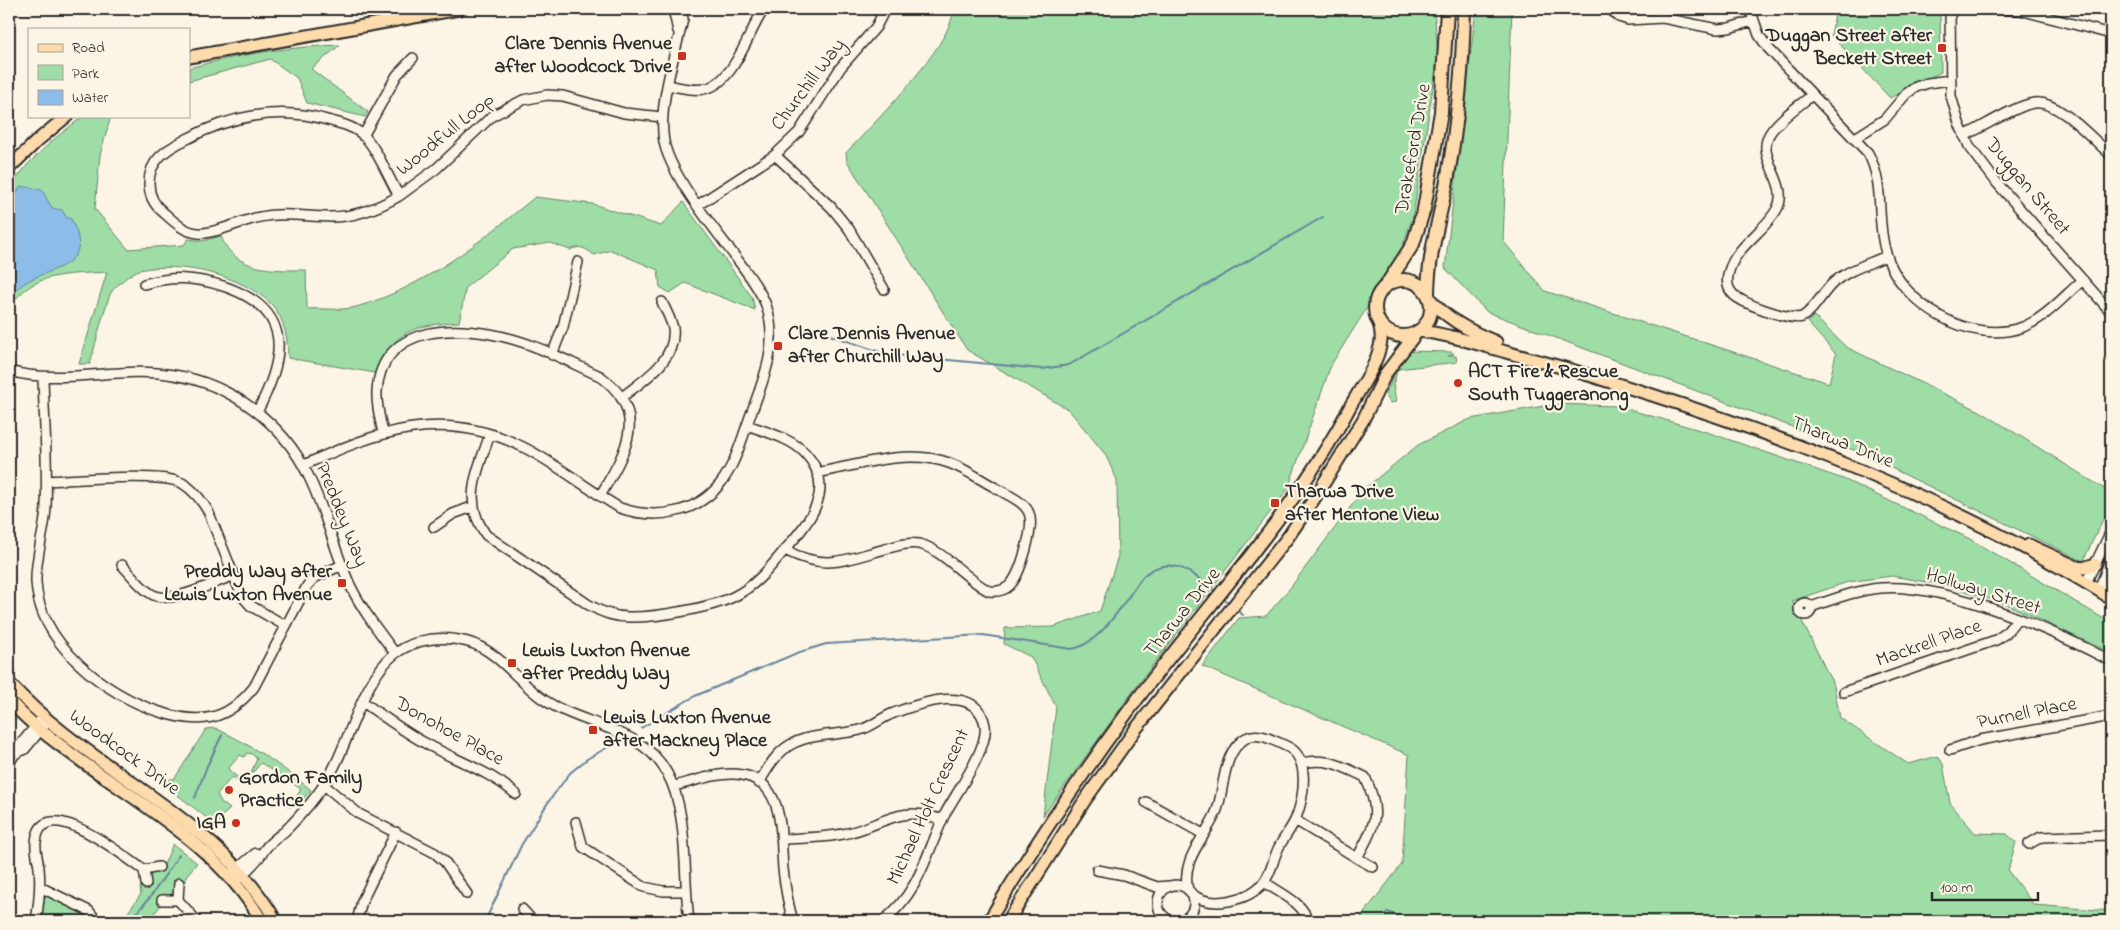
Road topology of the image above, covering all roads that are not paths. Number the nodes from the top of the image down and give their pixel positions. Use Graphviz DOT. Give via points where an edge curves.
graph roads {
  1 [pos="458,9"];
  2 [pos="674,9"];
  3 [pos="682,9"];
  4 [pos="764,9"];
  5 [pos="885,9"];
  6 [pos="1447,9"];
  7 [pos="1464,9"];
  8 [pos="1610,9"];
  9 [pos="1750,9"];
  10 [pos="1950,9"];
  11 [pos="2000,9"];
  12 [pos="408,13"];
  13 [pos="1753,21"];
  14 [pos="2111,34"];
  15 [pos="679,37"];
  16 [pos="190,57"];
  17 [pos="413,58"];
  18 [pos="1950,80"];
  19 [pos="668,85"];
  20 [pos="1812,95"];
  21 [pos="662,117"];
  22 [pos="65,118"];
  23 [pos="363,136"];
  24 [pos="1964,136"];
  25 [pos="1854,138"];
  26 [pos="775,155"];
  27 [pos="2111,156"];
  28 [pos="11,166"];
  29 [pos="399,196"];
  30 [pos="698,205"];
  31 [pos="1886,256"];
  32 [pos="578,262"];
  33 [pos="2083,280"];
  34 [pos="144,284"];
  35 [pos="1385,287"];
  36 [pos="884,289"];
  37 [pos="1429,296"];
  38 [pos="662,302"];
  39 [pos="2111,312"];
  40 [pos="1378,319"];
  41 [pos="1418,332"];
  42 [pos="552,355"];
  43 [pos="1542,361"];
  44 [pos="9,372"];
  45 [pos="43,378"];
  46 [pos="621,398"];
  47 [pos="258,412"];
  48 [pos="747,425"];
  49 [pos="383,433"];
  50 [pos="490,434"];
  51 [pos="304,465"];
  52 [pos="817,473"];
  53 [pos="47,481"];
  54 [pos="600,496"];
  55 [pos="472,507"];
  56 [pos="434,527"];
  57 [pos="2111,531"];
  58 [pos="2010,542"];
  59 [pos="785,550"];
  60 [pos="2111,557"];
  61 [pos="2095,564"];
  62 [pos="122,565"];
  63 [pos="342,565"];
  64 [pos="232,576"];
  65 [pos="2086,583"];
  66 [pos="2099,590"];
  67 [pos="2111,598"];
  68 [pos="1811,607"];
  69 [pos="2017,619"];
  70 [pos="286,626"];
  71 [pos="395,653"];
  72 [pos="2111,661"];
  73 [pos="9,683"];
  74 [pos="1844,692"];
  75 [pos="9,700"];
  76 [pos="363,702"];
  77 [pos="2111,716"];
  78 [pos="42,723"];
  79 [pos="1950,750"];
  80 [pos="1301,763"];
  81 [pos="9,764"];
  82 [pos="759,783"];
  83 [pos="324,785"];
  84 [pos="674,786"];
  85 [pos="516,794"];
  86 [pos="1146,802"];
  87 [pos="942,820"];
  88 [pos="1295,820"];
  89 [pos="576,822"];
  90 [pos="396,832"];
  91 [pos="1203,834"];
  92 [pos="2111,835"];
  93 [pos="782,839"];
  94 [pos="2029,844"];
  95 [pos="1357,858"];
  96 [pos="1373,867"];
  97 [pos="159,868"];
  98 [pos="144,870"];
  99 [pos="1096,870"];
  100 [pos="1187,871"];
  101 [pos="236,875"];
  102 [pos="1264,882"];
  103 [pos="179,883"];
  104 [pos="146,884"];
  105 [pos="1148,884"];
  106 [pos="1172,886"];
  107 [pos="40,888"];
  108 [pos="686,891"];
  109 [pos="1190,892"];
  110 [pos="466,894"];
  111 [pos="1158,899"];
  112 [pos="162,900"];
  113 [pos="178,900"];
  114 [pos="1210,902"];
  115 [pos="522,909"];
  116 [pos="1192,911"];
  117 [pos="9,919"];
  118 [pos="1165,919"];
  119 [pos="15,921"];
  120 [pos="36,921"];
  121 [pos="97,921"];
  122 [pos="197,921"];
  123 [pos="262,921"];
  124 [pos="276,921"];
  125 [pos="357,921"];
  126 [pos="533,921"];
  127 [pos="689,921"];
  128 [pos="794,921"];
  129 [pos="883,921"];
  130 [pos="989,921"];
  131 [pos="1008,921"];
  132 [pos="1181,921"];
  133 [pos="1307,921"];
  1 -- 12 [label="main road"];
  2 -- 15 [label="street"];
  3 -- 15 [label="street"];
  4 -- 19 [label="street" via="731,70 720,82 701,90"];
  5 -- 26 [label="street, Churchill Way" via="876,27 841,67 806,123"];
  6 -- 35 [label="highway, Drakeford Drive" via="1444,87 1430,180 1417,236"];
  7 -- 37 [label="highway, Drakeford Drive" via="1461,83 1450,166 1431,252"];
  8 -- 13 [label="street" via="1619,18 1628,20 1662,18 1718,29"];
  9 -- 13 [label="street"];
  10 -- 18 [label="street, Duggan Street"];
  11 -- 14 [label="street" via="2020,10"];
  12 -- 16 [label="main road"];
  13 -- 20 [label="street" via="1768,48"];
  15 -- 19 [label="street"];
  17 -- 23 [label="street" via="397,75"];
  18 -- 24 [label="street, Duggan Street" via="1954,110"];
  18 -- 25 [label="street" via="1916,87 1885,120"];
  19 -- 21 [label="street"];
  20 -- 25 [label="street"];
  20 -- 31 [label="street" via="1770,134 1766,150 1780,188 1780,202 1774,214 1736,257 1727,281 1730,291 1738,299 1796,318 1808,313 1840,278"];
  21 -- 29 [label="street, Woodfull Loop" via="624,113 562,96 547,95 523,100 492,116 436,169"];
  21 -- 30 [label="street" via="670,161"];
  22 -- 28 [label="main road"];
  23 -- 29 [label="street, Woodfull Loop"];
  23 -- 29 [label="street, Woodfull Loop" via="340,123 305,115 269,114 233,120 197,133 163,153 151,169 149,189 159,209 181,226 199,234 270,215 350,215"];
  24 -- 27 [label="street" via="2029,104 2043,102 2056,107"];
  24 -- 33 [label="street, Duggan Street" via="1982,166"];
  25 -- 31 [label="street" via="1868,153 1877,173"];
  26 -- 30 [label="street, Churchill Way"];
  26 -- 36 [label="street" via="831,207"];
  30 -- 48 [label="street" via="760,291 770,321 772,343 769,362"];
  31 -- 33 [label="street" via="1904,286 1930,309 1976,330 1990,332 2011,331 2025,326"];
  32 -- 42 [label="street" via="563,327"];
  33 -- 39 [label="street, Duggan Street"];
  34 -- 47 [label="street" via="166,278 196,280 241,292 262,306 275,328 278,356 272,384"];
  35 -- 37 [label="highway" via="1400,280 1409,280"];
  35 -- 40 [label="highway" via="1376,301"];
  37 -- 41 [label="highway" via="1430,317"];
  37 -- 43 [label="main road, Tharwa Drive" via="1444,312 1475,334"];
  38 -- 46 [label="street" via="672,327 669,350 657,369"];
  40 -- 41 [label="highway" via="1390,332 1399,335"];
  40 -- 130 [label="main road, Tharwa Drive" via="1382,330 1378,352 1339,428 1287,511 1083,773"];
  41 -- 43 [label="main road, Tharwa Drive" via="1445,334"];
  41 -- 131 [label="main road, Tharwa Drive" via="1389,367 1363,420 1314,500 1107,768"];
  42 -- 46 [label="street" via="600,376"];
  42 -- 49 [label="street" via="513,339 478,332 429,332 412,337 392,353 380,376 377,403"];
  43 -- 58 [label="main road, Tharwa Drive" via="1761,431 1898,486"];
  44 -- 45 [label="street, Preddey Way"];
  45 -- 47 [label="street, Preddey Way" via="139,372 174,375 218,388"];
  45 -- 53 [label="street"];
  46 -- 54 [label="street" via="628,413 628,443"];
  47 -- 51 [label="street, Preddey Way" via="277,429"];
  48 -- 52 [label="street" via="796,446 805,453"];
  48 -- 54 [label="street" via="720,484 699,502 656,515 620,508"];
  49 -- 50 [label="street" via="437,426"];
  49 -- 51 [label="street"];
  50 -- 54 [label="street" via="523,447"];
  50 -- 55 [label="street" via="473,487"];
  51 -- 63 [label="street, Preddey Way"];
  52 -- 59 [label="street" via="820,489 816,510"];
  52 -- 59 [label="street" via="909,456 934,458 965,470 1022,503 1029,512 1032,524 1016,577 1006,589 989,591 932,550 917,544 827,563 807,560"];
  53 -- 64 [label="street" via="156,478 181,482 201,499 208,511"];
  53 -- 70 [label="street" via="36,580 40,609 50,628 84,668 126,698 161,712 191,719 222,714 245,698 254,687"];
  55 -- 56 [label="street" via="453,514"];
  55 -- 59 [label="street" via="479,525 490,539 589,605 614,616 642,616 720,602 755,583"];
  57 -- 61 [label="street"];
  58 -- 61 [label="main road" via="2035,547 2077,567"];
  58 -- 65 [label="main road, Tharwa Drive"];
  60 -- 66 [label="street"];
  61 -- 65 [label="street"];
  62 -- 64 [label="street" via="150,594 164,598"];
  63 -- 70 [label="street" via="310,582"];
  63 -- 71 [label="street, Preddey Way" via="362,608"];
  64 -- 70 [label="street" via="251,606"];
  65 -- 66 [label="main road, Tharwa Drive"];
  66 -- 67 [label="main road, Tharwa Drive"];
  68 -- 69 [label="street, Hollway Street" via="1860,591 1901,588 1954,598"];
  69 -- 72 [label="street, Hollway Street"];
  69 -- 74 [label="street, Mackrell Place" via="1996,640"];
  71 -- 76 [label="street" via="376,674"];
  71 -- 84 [label="street" via="417,642 440,638 455,638 477,645 552,705 644,746 662,764"];
  73 -- 78 [label="main road, Woodcock Drive"];
  75 -- 78 [label="main road, Woodcock Drive"];
  76 -- 83 [label="street" via="346,745"];
  76 -- 85 [label="street, Donohoe Place" via="426,744 498,778"];
  77 -- 79 [label="street, Purnell Place" via="1980,740"];
  78 -- 81 [label="street" via="25,749 17,753"];
  78 -- 101 [label="main road, Woodcock Drive"];
  80 -- 88 [label="street" via="1302,797"];
  80 -- 91 [label="street" via="1292,748 1258,735 1245,739 1228,762 1216,811"];
  80 -- 95 [label="street" via="1323,759 1365,777 1375,798 1374,827"];
  82 -- 84 [label="street" via="731,774"];
  82 -- 87 [label="street, Michael Holt Crescent" via="779,754 801,740 863,729 909,708 960,699 975,707 981,715 985,735"];
  82 -- 93 [label="street" via="771,794 778,810"];
  83 -- 90 [label="street" via="359,814"];
  83 -- 101 [label="street" via="264,853"];
  84 -- 108 [label="street" via="680,813"];
  86 -- 91 [label="street"];
  87 -- 93 [label="street" via="904,814 843,834"];
  87 -- 129 [label="street, Michael Holt Crescent" via="920,877 902,903"];
  88 -- 95 [label="street"];
  88 -- 102 [label="street" via="1278,848"];
  89 -- 108 [label="street" via="583,847 644,887"];
  90 -- 110 [label="street" via="435,853 445,862"];
  90 -- 125 [label="street" via="362,901"];
  91 -- 100 [label="street"];
  92 -- 94 [label="street" via="2041,837"];
  93 -- 128 [label="street" via="786,889"];
  95 -- 96 [label="street"];
  97 -- 98 [label="street"];
  98 -- 104 [label="street"];
  98 -- 107 [label="street" via="76,826 52,822 41,828 36,841"];
  99 -- 105 [label="street" via="1124,874"];
  100 -- 106 [label="street"];
  100 -- 109 [label="street"];
  101 -- 123 [label="main road, Woodcock Drive"];
  101 -- 124 [label="main road, Woodcock Drive"];
  102 -- 114 [label="street" via="1229,901"];
  102 -- 133 [label="street" via="1300,907"];
  103 -- 113 [label="street"];
  105 -- 106 [label="street"];
  105 -- 111 [label="street"];
  106 -- 109 [label="street"];
  106 -- 111 [label="street"];
  107 -- 120 [label="street"];
  107 -- 121 [label="street" via="89,911"];
  108 -- 127 [label="street"];
  109 -- 114 [label="street" via="1199,900"];
  109 -- 116 [label="street" via="1194,902"];
  111 -- 118 [label="street"];
  112 -- 113 [label="street"];
  113 -- 122 [label="street"];
  114 -- 116 [label="street"];
  115 -- 126 [label="street"];
  116 -- 132 [label="street"];
  117 -- 119 [label="street"];
  118 -- 132 [label="street"];
}
